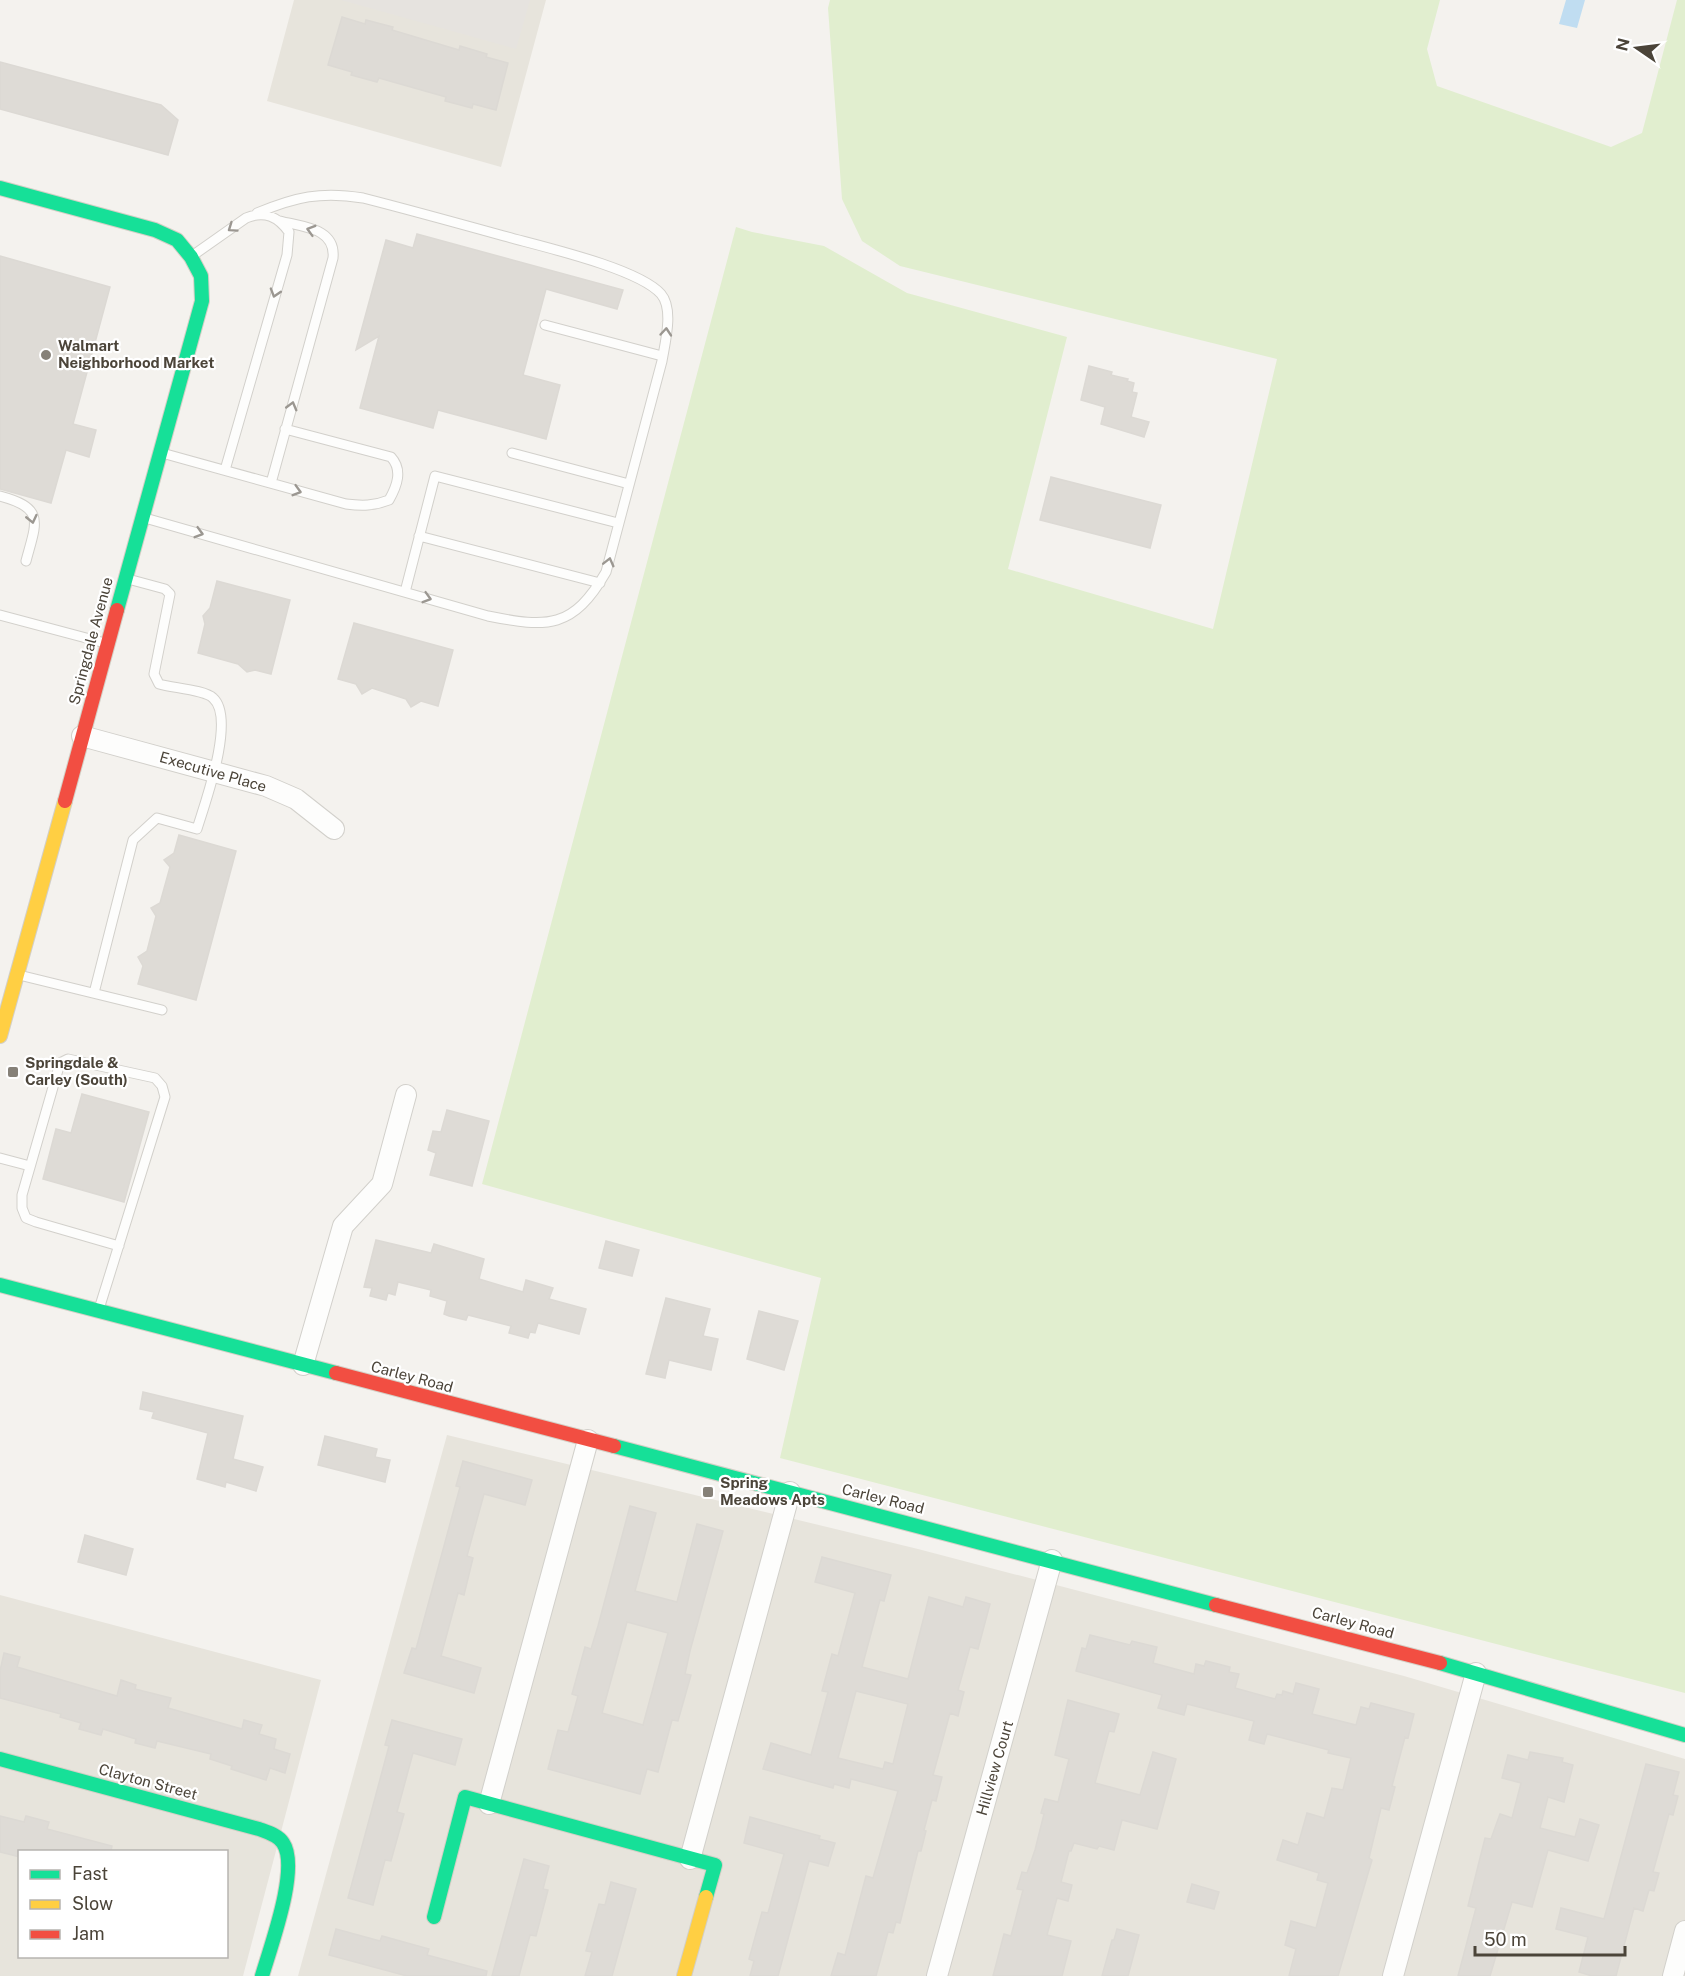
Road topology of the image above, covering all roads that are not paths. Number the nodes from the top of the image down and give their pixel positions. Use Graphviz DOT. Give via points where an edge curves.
graph roads {
  1 [pos="0,188"];
  2 [pos="256,213"];
  3 [pos="278,220"];
  4 [pos="191,257"];
  5 [pos="545,324"];
  6 [pos="662,356"];
  7 [pos="285,429"];
  8 [pos="160,453"];
  9 [pos="512,453"];
  10 [pos="225,470"];
  11 [pos="271,483"];
  12 [pos="629,484"];
  13 [pos="0,496"];
  14 [pos="142,518"];
  15 [pos="618,523"];
  16 [pos="419,536"];
  17 [pos="26,561"];
  18 [pos="126,578"];
  19 [pos="600,583"];
  20 [pos="405,592"];
  21 [pos="0,615"];
  22 [pos="108,644"];
  23 [pos="82,736"];
  24 [pos="215,772"];
  25 [pos="334,828"];
  26 [pos="17,975"];
  27 [pos="94,993"];
  28 [pos="162,1010"];
  29 [pos="0,1036"];
  30 [pos="406,1095"];
  31 [pos="0,1158"];
  32 [pos="30,1166"];
  33 [pos="119,1246"];
  34 [pos="0,1285"];
  35 [pos="98,1311"];
  36 [pos="303,1365"];
  37 [pos="588,1440"];
  38 [pos="790,1492"];
  39 [pos="1052,1560"];
  40 [pos="1476,1673"];
  41 [pos="1685,1735"];
  42 [pos="0,1759"];
  43 [pos="489,1804"];
  44 [pos="690,1858"];
  45 [pos="434,1917"];
  46 [pos="1685,1931"];
  47 [pos="262,1976"];
  48 [pos="684,1976"];
  49 [pos="937,1976"];
  50 [pos="1393,1976"];
  51 [pos="1673,1976"];
  1 -- 4 [label="street" via="154,230 177,240"];
  2 -- 3 [label="lane"];
  2 -- 4 [label="lane, one-way"];
  6 -- 2 [label="lane, one-way" via="668,314 662,296 648,284 615,268 423,213 342,195 304,196"];
  7 -- 3 [label="lane, one-way" via="334,247 321,232"];
  3 -- 10 [label="lane, one-way" via="289,232 287,255"];
  4 -- 8 [label="street, Springdale Avenue" via="201,276 202,301"];
  5 -- 6 [label="lane"];
  6 -- 12 [label="lane"];
  7 -- 11 [label="lane"];
  11 -- 7 [label="lane, one-way" via="364,506 389,500 399,475 397,463 391,457"];
  8 -- 10 [label="lane"];
  8 -- 14 [label="street, Springdale Avenue"];
  9 -- 12 [label="lane"];
  10 -- 11 [label="lane"];
  12 -- 15 [label="lane"];
  13 -- 17 [label="lane, one-way" via="21,502 34,517"];
  14 -- 18 [label="street, Springdale Avenue"];
  14 -- 20 [label="lane, one-way"];
  15 -- 16 [label="lane" via="435,476"];
  19 -- 15 [label="lane, one-way"];
  16 -- 19 [label="lane"];
  16 -- 20 [label="lane"];
  18 -- 22 [label="street, Springdale Avenue"];
  18 -- 24 [label="lane" via="170,594 154,674 159,684 212,696 219,704"];
  20 -- 19 [label="lane, one-way" via="488,616 544,624 577,610"];
  21 -- 22 [label="lane"];
  22 -- 23 [label="street, Springdale Avenue"];
  23 -- 24 [label="street, Executive Place"];
  23 -- 26 [label="street, Springdale Avenue"];
  24 -- 25 [label="street, Executive Place" via="296,799"];
  24 -- 27 [label="lane" via="197,829 157,818 133,840"];
  26 -- 27 [label="lane"];
  26 -- 29 [label="street, Springdale Avenue"];
  27 -- 28 [label="lane"];
  30 -- 36 [label="street" via="382,1184 342,1226"];
  31 -- 32 [label="lane"];
  32 -- 33 [label="lane" via="22,1196 26,1218"];
  32 -- 33 [label="lane" via="60,1063 68,1059 155,1078 165,1097"];
  33 -- 35 [label="lane"];
  34 -- 35 [label="street, Carley Road"];
  35 -- 36 [label="street, Carley Road"];
  36 -- 37 [label="street, Carley Road"];
  37 -- 38 [label="street, Carley Road"];
  37 -- 43 [label="street"];
  38 -- 39 [label="street, Carley Road"];
  38 -- 44 [label="street"];
  39 -- 40 [label="street, Carley Road"];
  39 -- 49 [label="street, Hillview Court"];
  40 -- 41 [label="street, Carley Road"];
  40 -- 50 [label="street"];
  42 -- 47 [label="street, Clayton Street" via="274,1835 284,1844 289,1858 289,1879"];
  43 -- 44 [label="street"];
  43 -- 45 [label="street" via="465,1797"];
  44 -- 48 [label="street" via="715,1865"];
  46 -- 51 [label="street"];
}
